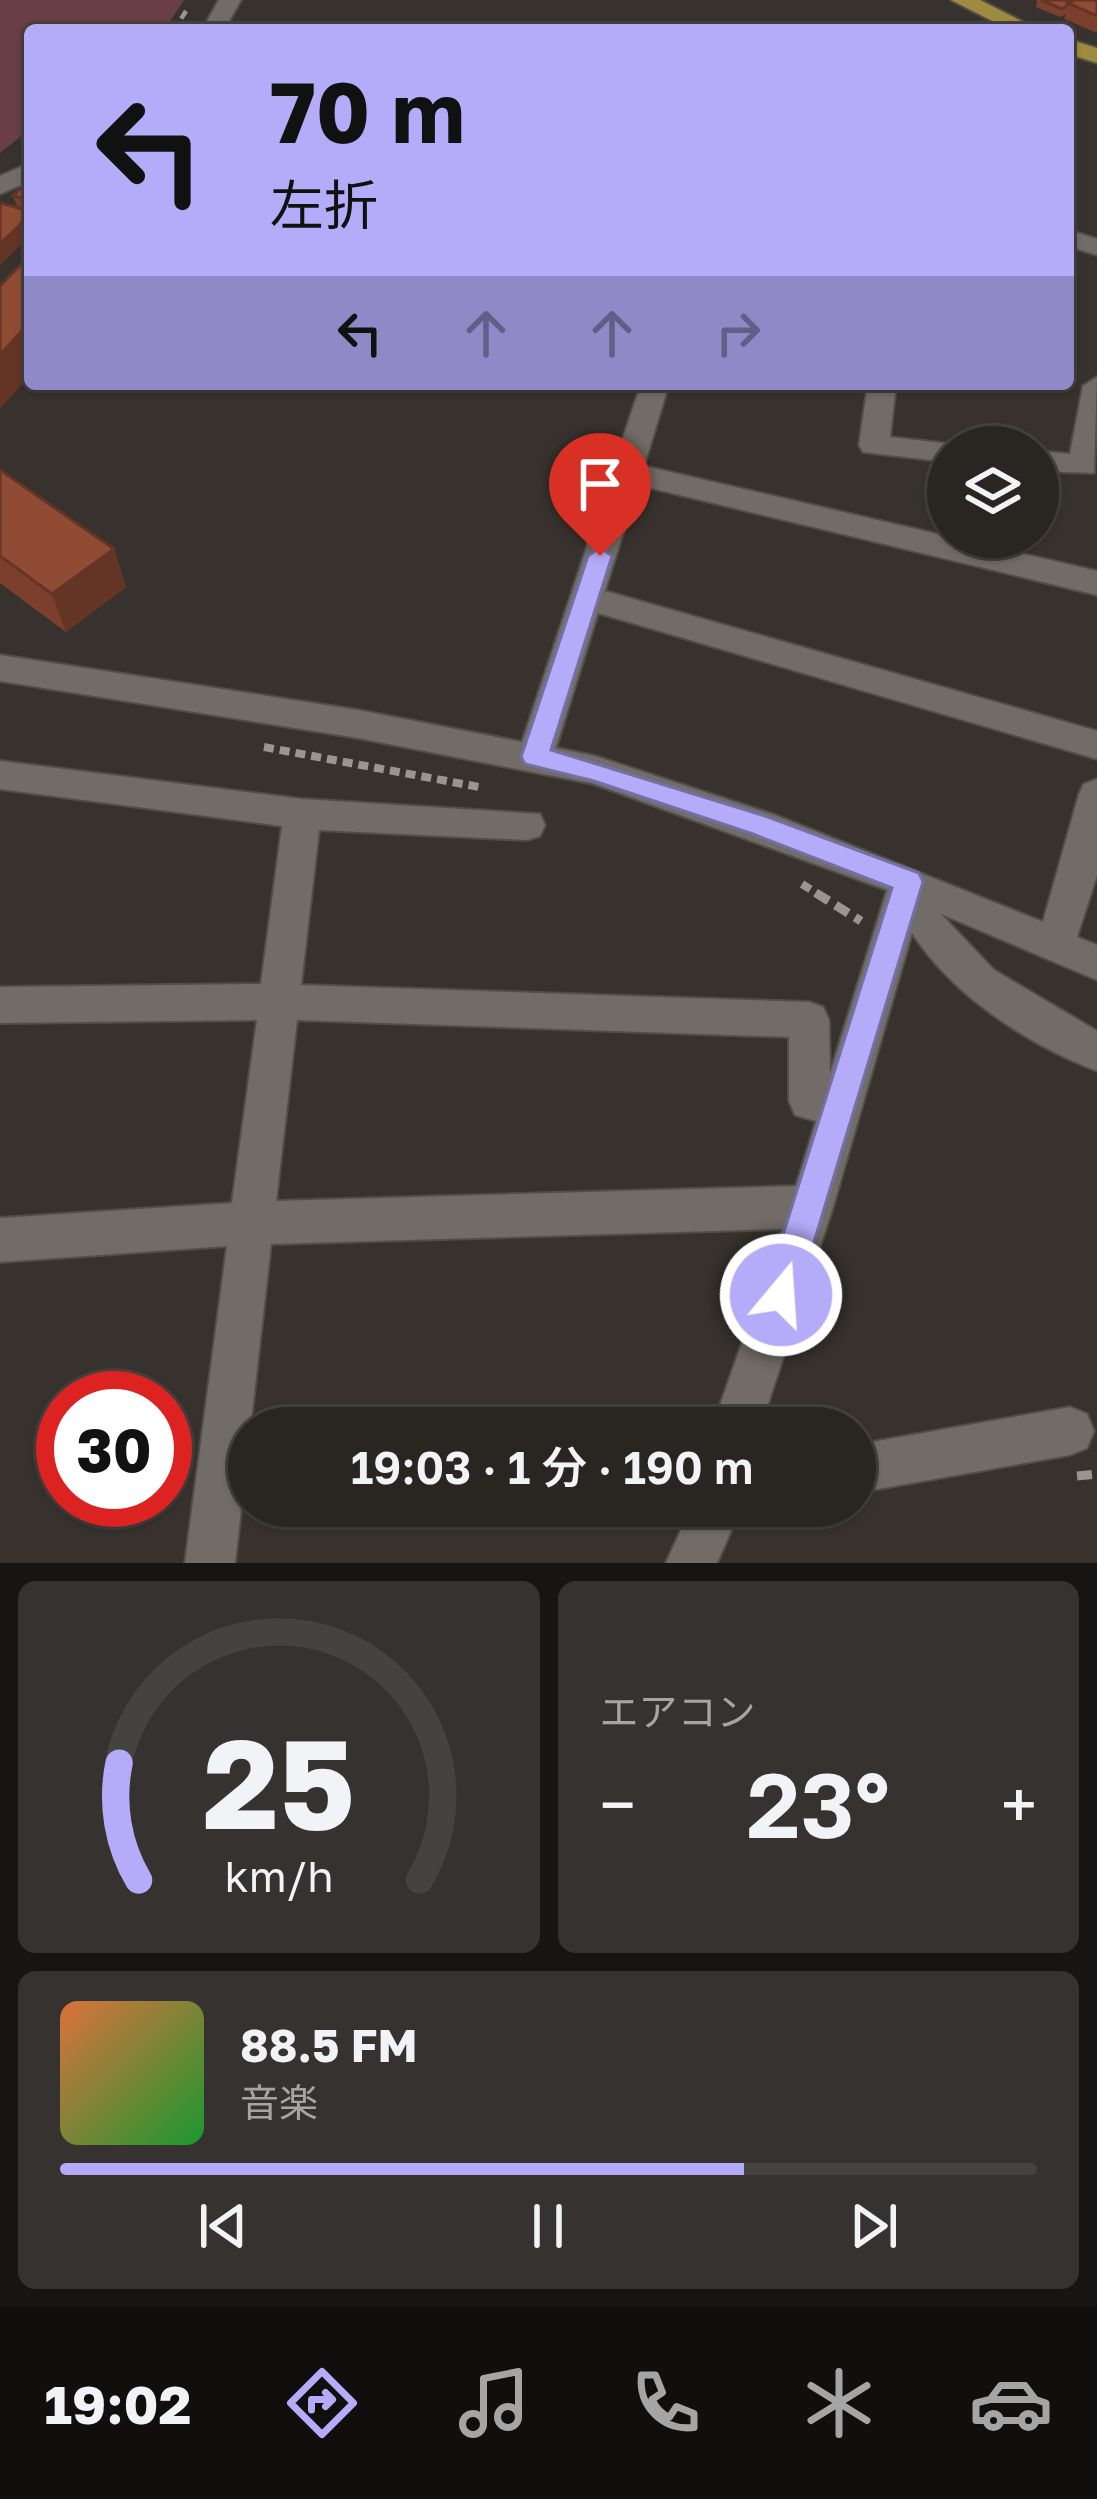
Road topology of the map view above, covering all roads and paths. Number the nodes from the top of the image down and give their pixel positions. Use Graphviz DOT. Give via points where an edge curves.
graph roads {
  1 [pos="962,0"];
  2 [pos="1015,24"];
  3 [pos="1097,386"];
  4 [pos="653,390"];
  5 [pos="881,390"];
  6 [pos="927,450"];
  7 [pos="1059,464"];
  8 [pos="1090,468"];
  9 [pos="627,472"];
  10 [pos="1097,584"];
  11 [pos="586,598"];
  12 [pos="0,668"];
  13 [pos="1097,745"];
  14 [pos="535,757"];
  15 [pos="0,775"];
  16 [pos="1097,794"];
  17 [pos="302,814"];
  18 [pos="526,825"];
  19 [pos="908,882"];
  20 [pos="1054,945"];
  21 [pos="1097,963"];
  22 [pos="280,1001"];
  23 [pos="0,1005"];
  24 [pos="1097,1052"];
  25 [pos="840,1106"];
  26 [pos="811,1207"];
  27 [pos="255,1223"];
  28 [pos="0,1240"];
  29 [pos="743,1407"];
  30 [pos="1070,1431"];
  31 [pos="876,1465"];
  32 [pos="714,1527"];
  33 [pos="211,1563"];
  34 [pos="691,1563"];
  1 -- 2 [label="main road"];
  3 -- 8 [label="street"];
  4 -- 9 [label="street"];
  5 -- 6 [label="street" via="874,445"];
  7 -- 8 [label="street"];
  9 -- 10 [label="street"];
  9 -- 11 [label="street"];
  11 -- 13 [label="street"];
  11 -- 14 [label="street"];
  12 -- 14 [label="street"];
  14 -- 19 [label="street" via="595,770"];
  15 -- 17 [label="street"];
  16 -- 20 [label="street"];
  17 -- 18 [label="street"];
  17 -- 22 [label="street"];
  19 -- 20 [label="street"];
  19 -- 24 [label="street" via="928,928 964,966 1023,1012"];
  19 -- 25 [label="street"];
  20 -- 21 [label="street"];
  22 -- 23 [label="street"];
  22 -- 25 [label="street" via="809,1020 810,1101"];
  22 -- 27 [label="street"];
  25 -- 26 [label="street"];
  26 -- 27 [label="street"];
  26 -- 29 [label="street"];
  27 -- 28 [label="street"];
  27 -- 33 [label="street"];
  30 -- 31 [label="street"];
  32 -- 34 [label="street"];
}
